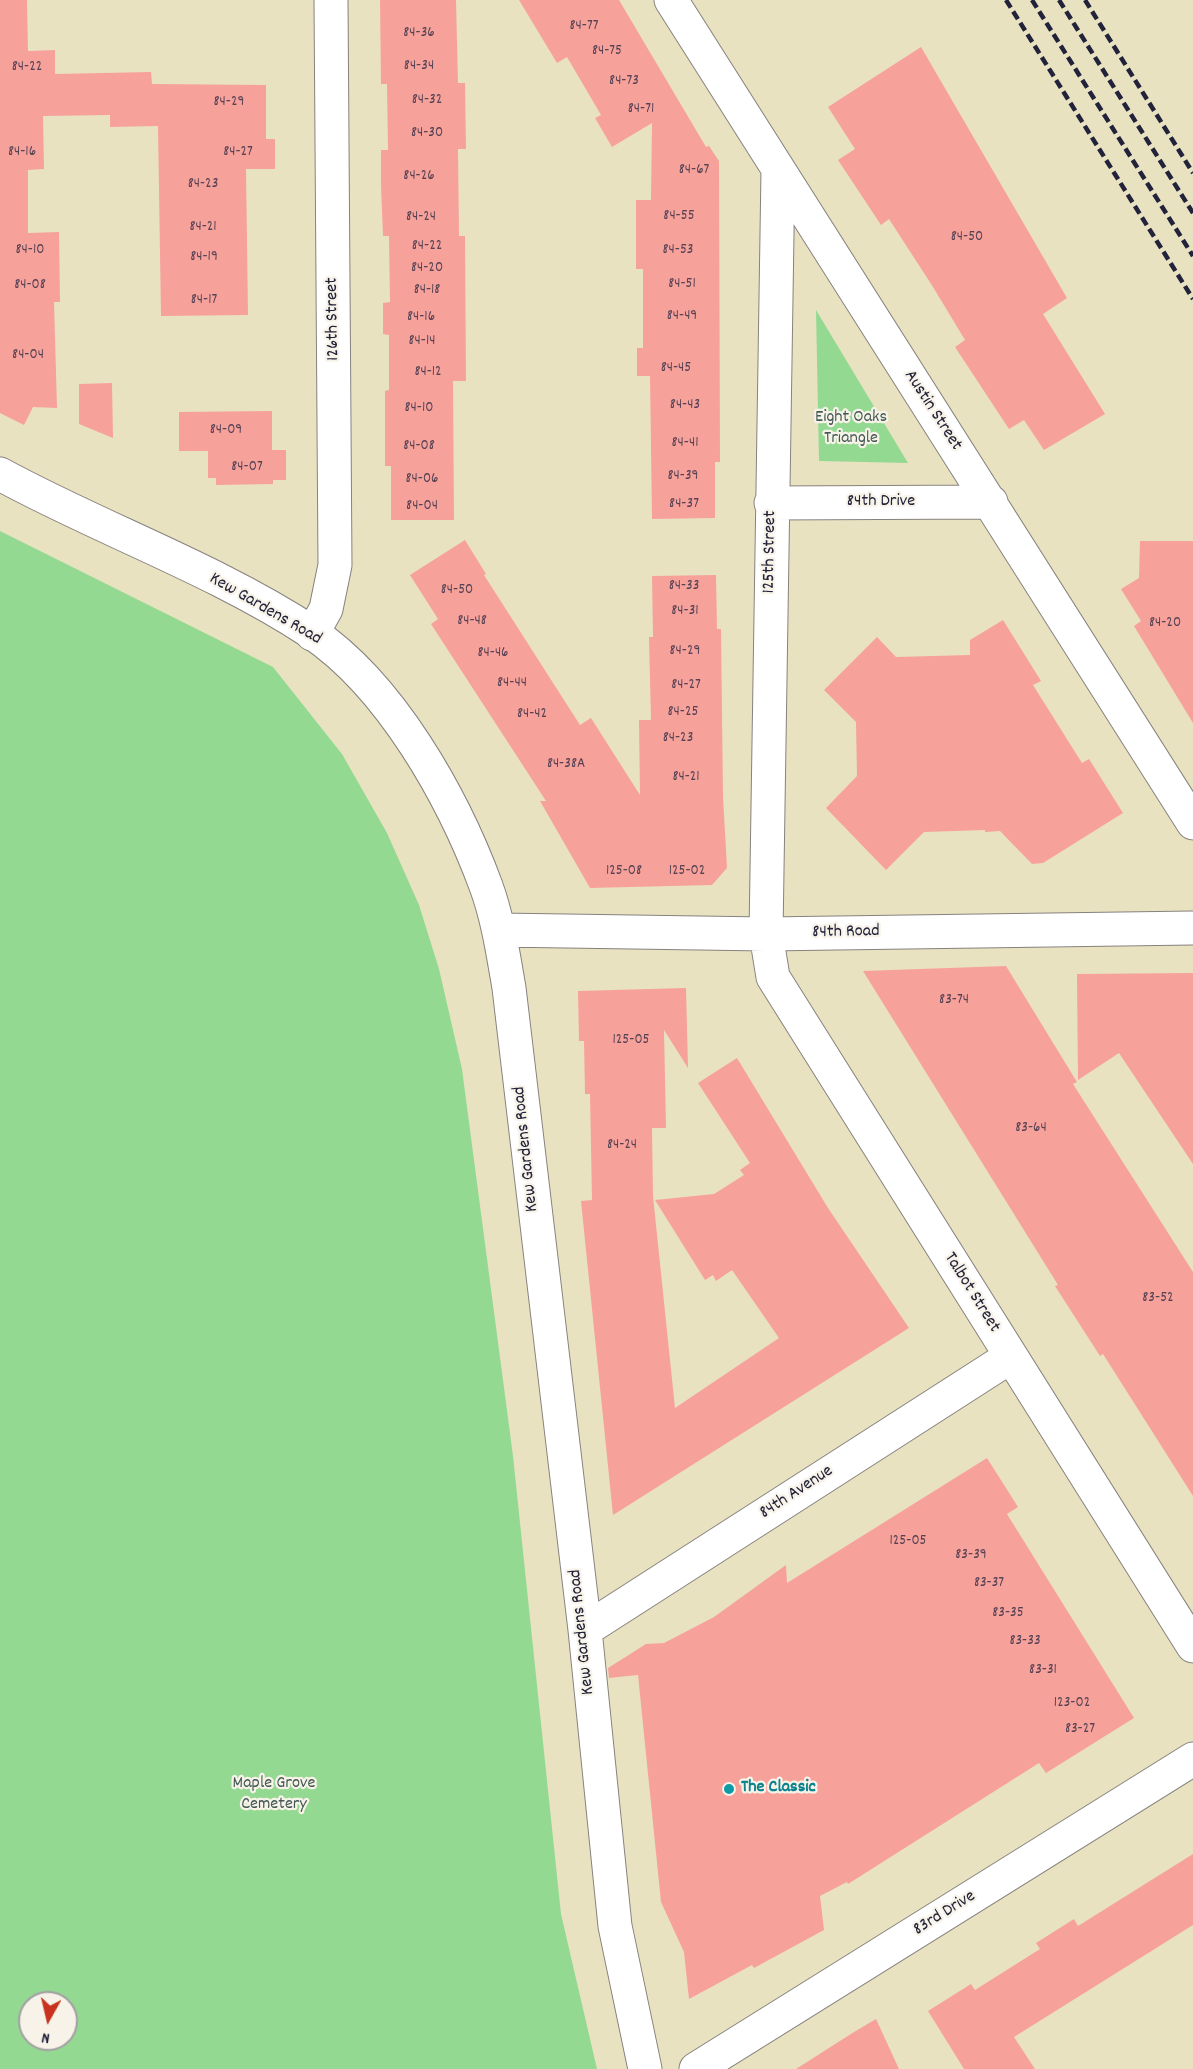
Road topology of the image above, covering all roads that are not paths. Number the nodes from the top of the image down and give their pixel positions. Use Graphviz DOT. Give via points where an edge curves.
graph roads {
  1 [pos="331,0"];
  2 [pos="671,0"];
  3 [pos="778,170"];
  4 [pos="0,474"];
  5 [pos="991,502"];
  6 [pos="771,503"];
  7 [pos="312,633"];
  8 [pos="1193,823"];
  9 [pos="1193,928"];
  10 [pos="499,930"];
  11 [pos="766,934"];
  12 [pos="1010,1357"];
  13 [pos="585,1630"];
  14 [pos="1193,1646"];
  15 [pos="1193,1759"];
  16 [pos="645,2069"];
  17 [pos="696,2069"];
  1 -- 7 [label="street, 126th Street" via="335,565 326,609"];
  2 -- 3 [label="street, Austin Street"];
  3 -- 5 [label="street, Austin Street"];
  3 -- 6 [label="street, 125th Street"];
  4 -- 7 [label="street, Kew Gardens Road" via="225,585"];
  5 -- 6 [label="street, 84th Drive"];
  5 -- 8 [label="street, Austin Street"];
  6 -- 11 [label="street, 125th Street"];
  7 -- 10 [label="street, Kew Gardens Road" via="347,661 419,753 464,834"];
  9 -- 11 [label="street, 84th Road"];
  10 -- 11 [label="street, 84th Road"];
  10 -- 13 [label="street, Kew Gardens Road"];
  11 -- 12 [label="street, Talbot Street" via="773,977"];
  12 -- 13 [label="street, 84th Avenue"];
  12 -- 14 [label="street, Talbot Street"];
  13 -- 16 [label="street, Kew Gardens Road" via="615,1926"];
  15 -- 17 [label="street, 83rd Drive"];
}
